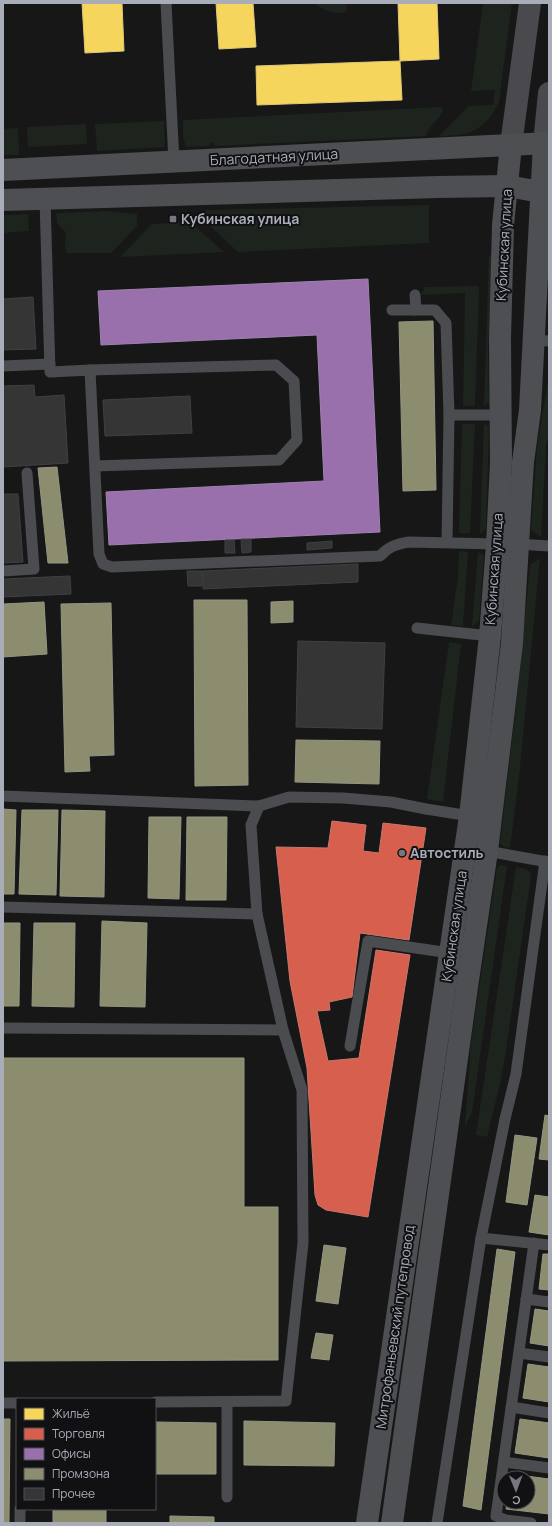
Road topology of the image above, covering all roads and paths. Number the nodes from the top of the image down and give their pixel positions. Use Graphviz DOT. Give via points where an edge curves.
graph roads {
  1 [pos="166,3"];
  2 [pos="530,3"];
  3 [pos="549,93"];
  4 [pos="547,143"];
  5 [pos="511,145"];
  6 [pos="174,162"];
  7 [pos="3,170"];
  8 [pos="508,186"];
  9 [pos="545,192"];
  10 [pos="45,198"];
  11 [pos="3,200"];
  12 [pos="415,295"];
  13 [pos="392,310"];
  14 [pos="416,310"];
  15 [pos="541,341"];
  16 [pos="50,364"];
  17 [pos="3,366"];
  18 [pos="90,370"];
  19 [pos="449,415"];
  20 [pos="501,415"];
  21 [pos="95,466"];
  22 [pos="27,473"];
  23 [pos="447,542"];
  24 [pos="496,544"];
  25 [pos="518,544"];
  26 [pos="549,546"];
  27 [pos="3,571"];
  28 [pos="417,628"];
  29 [pos="490,636"];
  30 [pos="3,796"];
  31 [pos="259,806"];
  32 [pos="470,816"];
  33 [pos="487,851"];
  34 [pos="547,862"];
  35 [pos="3,908"];
  36 [pos="257,914"];
  37 [pos="450,953"];
  38 [pos="3,1028"];
  39 [pos="283,1030"];
  40 [pos="350,1046"];
  41 [pos="423,1132"];
  42 [pos="446,1134"];
  43 [pos="481,1238"];
  44 [pos="534,1243"];
  45 [pos="549,1245"];
  46 [pos="526,1299"];
  47 [pos="549,1302"];
  48 [pos="519,1353"];
  49 [pos="549,1357"];
  50 [pos="156,1402"];
  51 [pos="227,1402"];
  52 [pos="3,1403"];
  53 [pos="16,1403"];
  54 [pos="511,1408"];
  55 [pos="549,1413"];
  56 [pos="504,1462"];
  57 [pos="549,1468"];
  58 [pos="227,1498"];
  59 [pos="20,1510"];
  60 [pos="20,1523"];
  61 [pos="367,1523"];
  62 [pos="392,1523"];
  63 [pos="437,1523"];
  64 [pos="531,1523"];
  1 -- 6 [label="lane"];
  2 -- 5 [label="main road, Кубинская улица"];
  3 -- 4 [label="main road, Кубинская улица"];
  4 -- 5 [label="main road, Благодатная улица"];
  4 -- 9 [label="main road, Кубинская улица"];
  5 -- 6 [label="main road, Благодатная улица"];
  5 -- 8 [label="main road, Кубинская улица"];
  6 -- 7 [label="main road, Благодатная улица"];
  8 -- 9 [label="main road"];
  8 -- 10 [label="main road"];
  8 -- 20 [label="main road, Кубинская улица" via="503,231"];
  9 -- 15 [label="main road, Кубинская улица"];
  10 -- 11 [label="main road"];
  10 -- 16 [label="lane"];
  12 -- 14 [label="lane"];
  13 -- 14 [label="lane"];
  14 -- 19 [label="lane" via="435,310 446,323"];
  15 -- 25 [label="main road, Кубинская улица" via="524,462"];
  16 -- 17 [label="lane"];
  16 -- 18 [label="lane" via="50,372"];
  18 -- 21 [label="lane"];
  18 -- 21 [label="lane" via="276,365 294,381 297,440 279,460"];
  19 -- 20 [label="lane"];
  19 -- 23 [label="lane"];
  20 -- 24 [label="main road, Кубинская улица"];
  21 -- 23 [label="lane" via="99,554 103,564 112,567 380,556 387,548 397,544"];
  22 -- 27 [label="lane" via="34,569"];
  23 -- 24 [label="lane"];
  24 -- 29 [label="main road, Кубинская улица"];
  25 -- 26 [label="lane"];
  25 -- 33 [label="main road, Кубинская улица" via="512,643"];
  28 -- 29 [label="lane"];
  29 -- 32 [label="main road, Кубинская улица"];
  30 -- 31 [label="lane"];
  31 -- 32 [label="lane" via="289,797 343,798 391,802"];
  31 -- 36 [label="lane" via="251,825"];
  32 -- 37 [label="main road, Кубинская улица"];
  33 -- 34 [label="lane"];
  33 -- 42 [label="main road, Кубинская улица"];
  34 -- 43 [label="lane" via="516,1074"];
  35 -- 36 [label="lane"];
  36 -- 39 [label="lane"];
  37 -- 40 [label="lane" via="368,941"];
  37 -- 41 [label="main road, Кубинская улица"];
  38 -- 39 [label="lane"];
  39 -- 51 [label="lane" via="302,1090 303,1243 286,1402"];
  41 -- 61 [label="main road, Митрофаньевский путепровод"];
  42 -- 62 [label="main road, Митрофаньевский путепровод"];
  43 -- 44 [label="lane"];
  43 -- 63 [label="lane"];
  44 -- 45 [label="lane"];
  44 -- 46 [label="lane"];
  46 -- 47 [label="lane"];
  46 -- 48 [label="lane"];
  48 -- 49 [label="lane"];
  48 -- 54 [label="lane"];
  50 -- 51 [label="lane"];
  51 -- 58 [label="lane"];
  52 -- 53 [label="lane"];
  54 -- 55 [label="lane"];
  54 -- 56 [label="lane"];
  56 -- 57 [label="lane"];
  56 -- 64 [label="lane" via="496,1516"];
  59 -- 60 [label="lane"];
}
